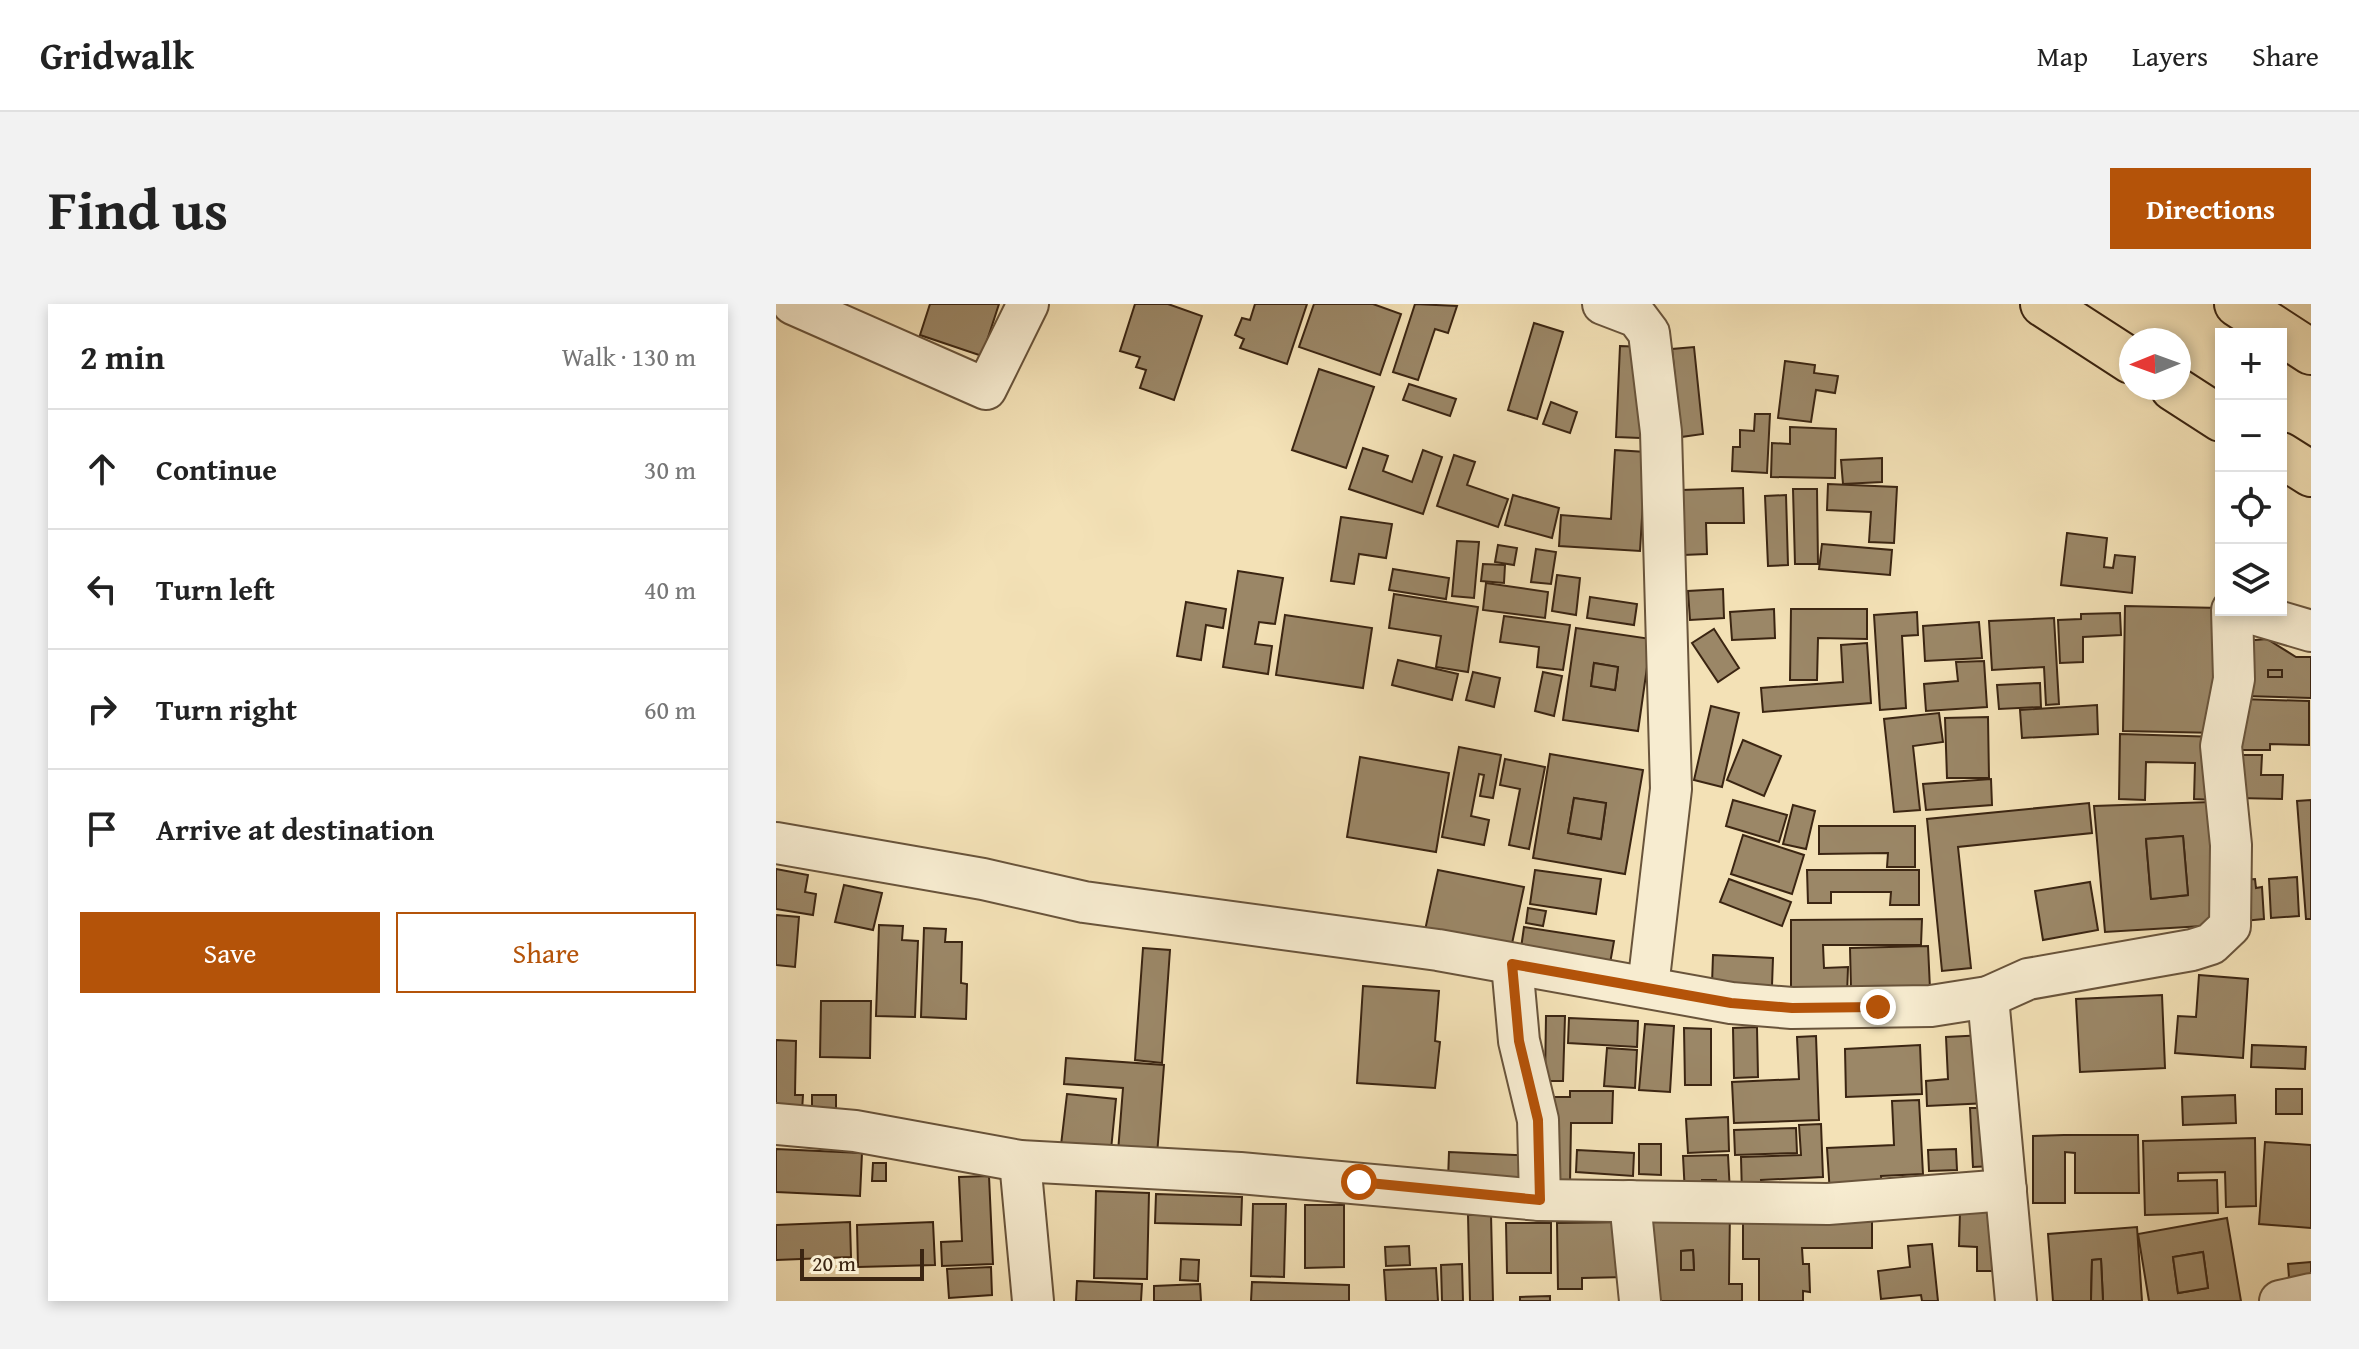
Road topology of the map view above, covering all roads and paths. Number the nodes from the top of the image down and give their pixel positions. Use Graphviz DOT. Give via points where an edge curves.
graph roads {
  1 [pos="793,304"];
  2 [pos="1028,304"];
  3 [pos="2043,304"];
  4 [pos="2237,304"];
  5 [pos="1627,308"];
  6 [pos="2311,352"];
  7 [pos="2119,353"];
  8 [pos="2191,400"];
  9 [pos="2215,415"];
  10 [pos="2287,459"];
  11 [pos="2311,474"];
  12 [pos="2232,616"];
  13 [pos="2260,616"];
  14 [pos="2311,631"];
  15 [pos="776,843"];
  16 [pos="1512,964"];
  17 [pos="1648,987"];
  18 [pos="1988,997"];
  19 [pos="776,1124"];
  20 [pos="1020,1161"];
  21 [pos="2006,1190"];
  22 [pos="1540,1200"];
  23 [pos="1630,1201"];
  24 [pos="2311,1294"];
  25 [pos="1033,1301"];
  26 [pos="1640,1301"];
  27 [pos="2016,1301"];
  28 [pos="2280,1301"];
  1 -- 2 [label="street" via="986,389"];
  3 -- 7 [label="highway"];
  4 -- 6 [label="highway"];
  5 -- 17 [label="street" via="1649,333 1661,432 1671,789"];
  8 -- 9 [label="highway"];
  10 -- 11 [label="highway"];
  12 -- 18 [label="street" via="2234,679 2221,746 2231,845 2230,926 2211,944 2192,950 2028,979"];
  13 -- 14 [label="street"];
  15 -- 16 [label="street" via="1084,902"];
  16 -- 17 [label="street"];
  16 -- 22 [label="street" via="1519,1041 1538,1120"];
  17 -- 18 [label="street" via="1792,1008 1931,1006"];
  18 -- 21 [label="street"];
  19 -- 20 [label="street" via="855,1131"];
  20 -- 22 [label="street" via="1240,1173"];
  20 -- 25 [label="street"];
  21 -- 23 [label="street" via="1828,1204"];
  21 -- 27 [label="street"];
  22 -- 23 [label="street"];
  23 -- 26 [label="street"];
  24 -- 28 [label="street"];
}
